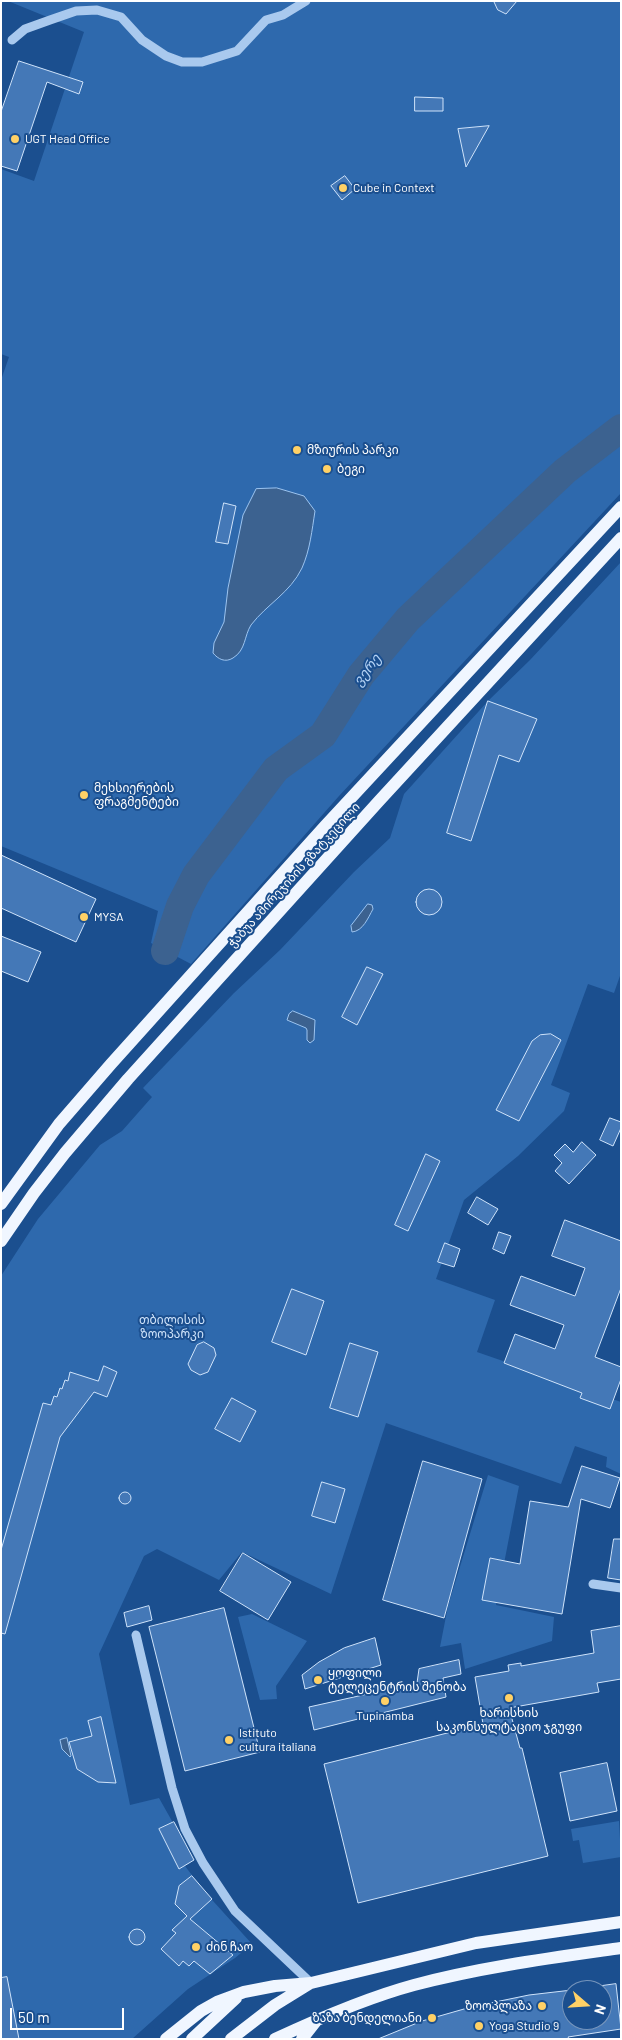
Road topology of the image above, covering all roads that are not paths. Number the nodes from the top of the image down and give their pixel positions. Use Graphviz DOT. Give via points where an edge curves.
graph roads {
  1 [pos="306,1"];
  2 [pos="12,40"];
  3 [pos="621,507"];
  4 [pos="621,538"];
  5 [pos="1,1204"];
  6 [pos="1,1241"];
  7 [pos="593,1584"];
  8 [pos="621,1588"];
  9 [pos="136,1635"];
  10 [pos="621,1922"];
  11 [pos="620,1948"];
  12 [pos="621,1952"];
  13 [pos="311,1983"];
  14 [pos="244,1992"];
  15 [pos="316,2021"];
  16 [pos="166,2039"];
  17 [pos="192,2039"];
  18 [pos="231,2039"];
  19 [pos="275,2039"];
  20 [pos="302,2039"];
  1 -- 2 [label="street" via="283,15 266,20 237,51 202,62 182,62 166,56 147,44 121,17 97,10 76,11 50,20 25,30"];
  3 -- 5 [label="main road, ჭაბუა ამირეჯიბის გზატკეცილი" via="324,826 111,1064 60,1124"];
  4 -- 6 [label="main road, ჭაბუა ამირეჯიბის გზატკეცილი" via="128,1079 65,1153"];
  7 -- 8 [label="street"];
  9 -- 13 [label="street" via="172,1788 185,1829 235,1911"];
  10 -- 13 [label="main road" via="476,1943"];
  11 -- 12 [label="street"];
  11 -- 15 [label="main road" via="500,1966 413,1985"];
  13 -- 14 [label="main road"];
  13 -- 18 [label="main road" via="275,2005"];
  14 -- 16 [label="main road" via="201,2011"];
  14 -- 17 [label="main road"];
  15 -- 19 [label="main road"];
  15 -- 20 [label="main road"];
}
